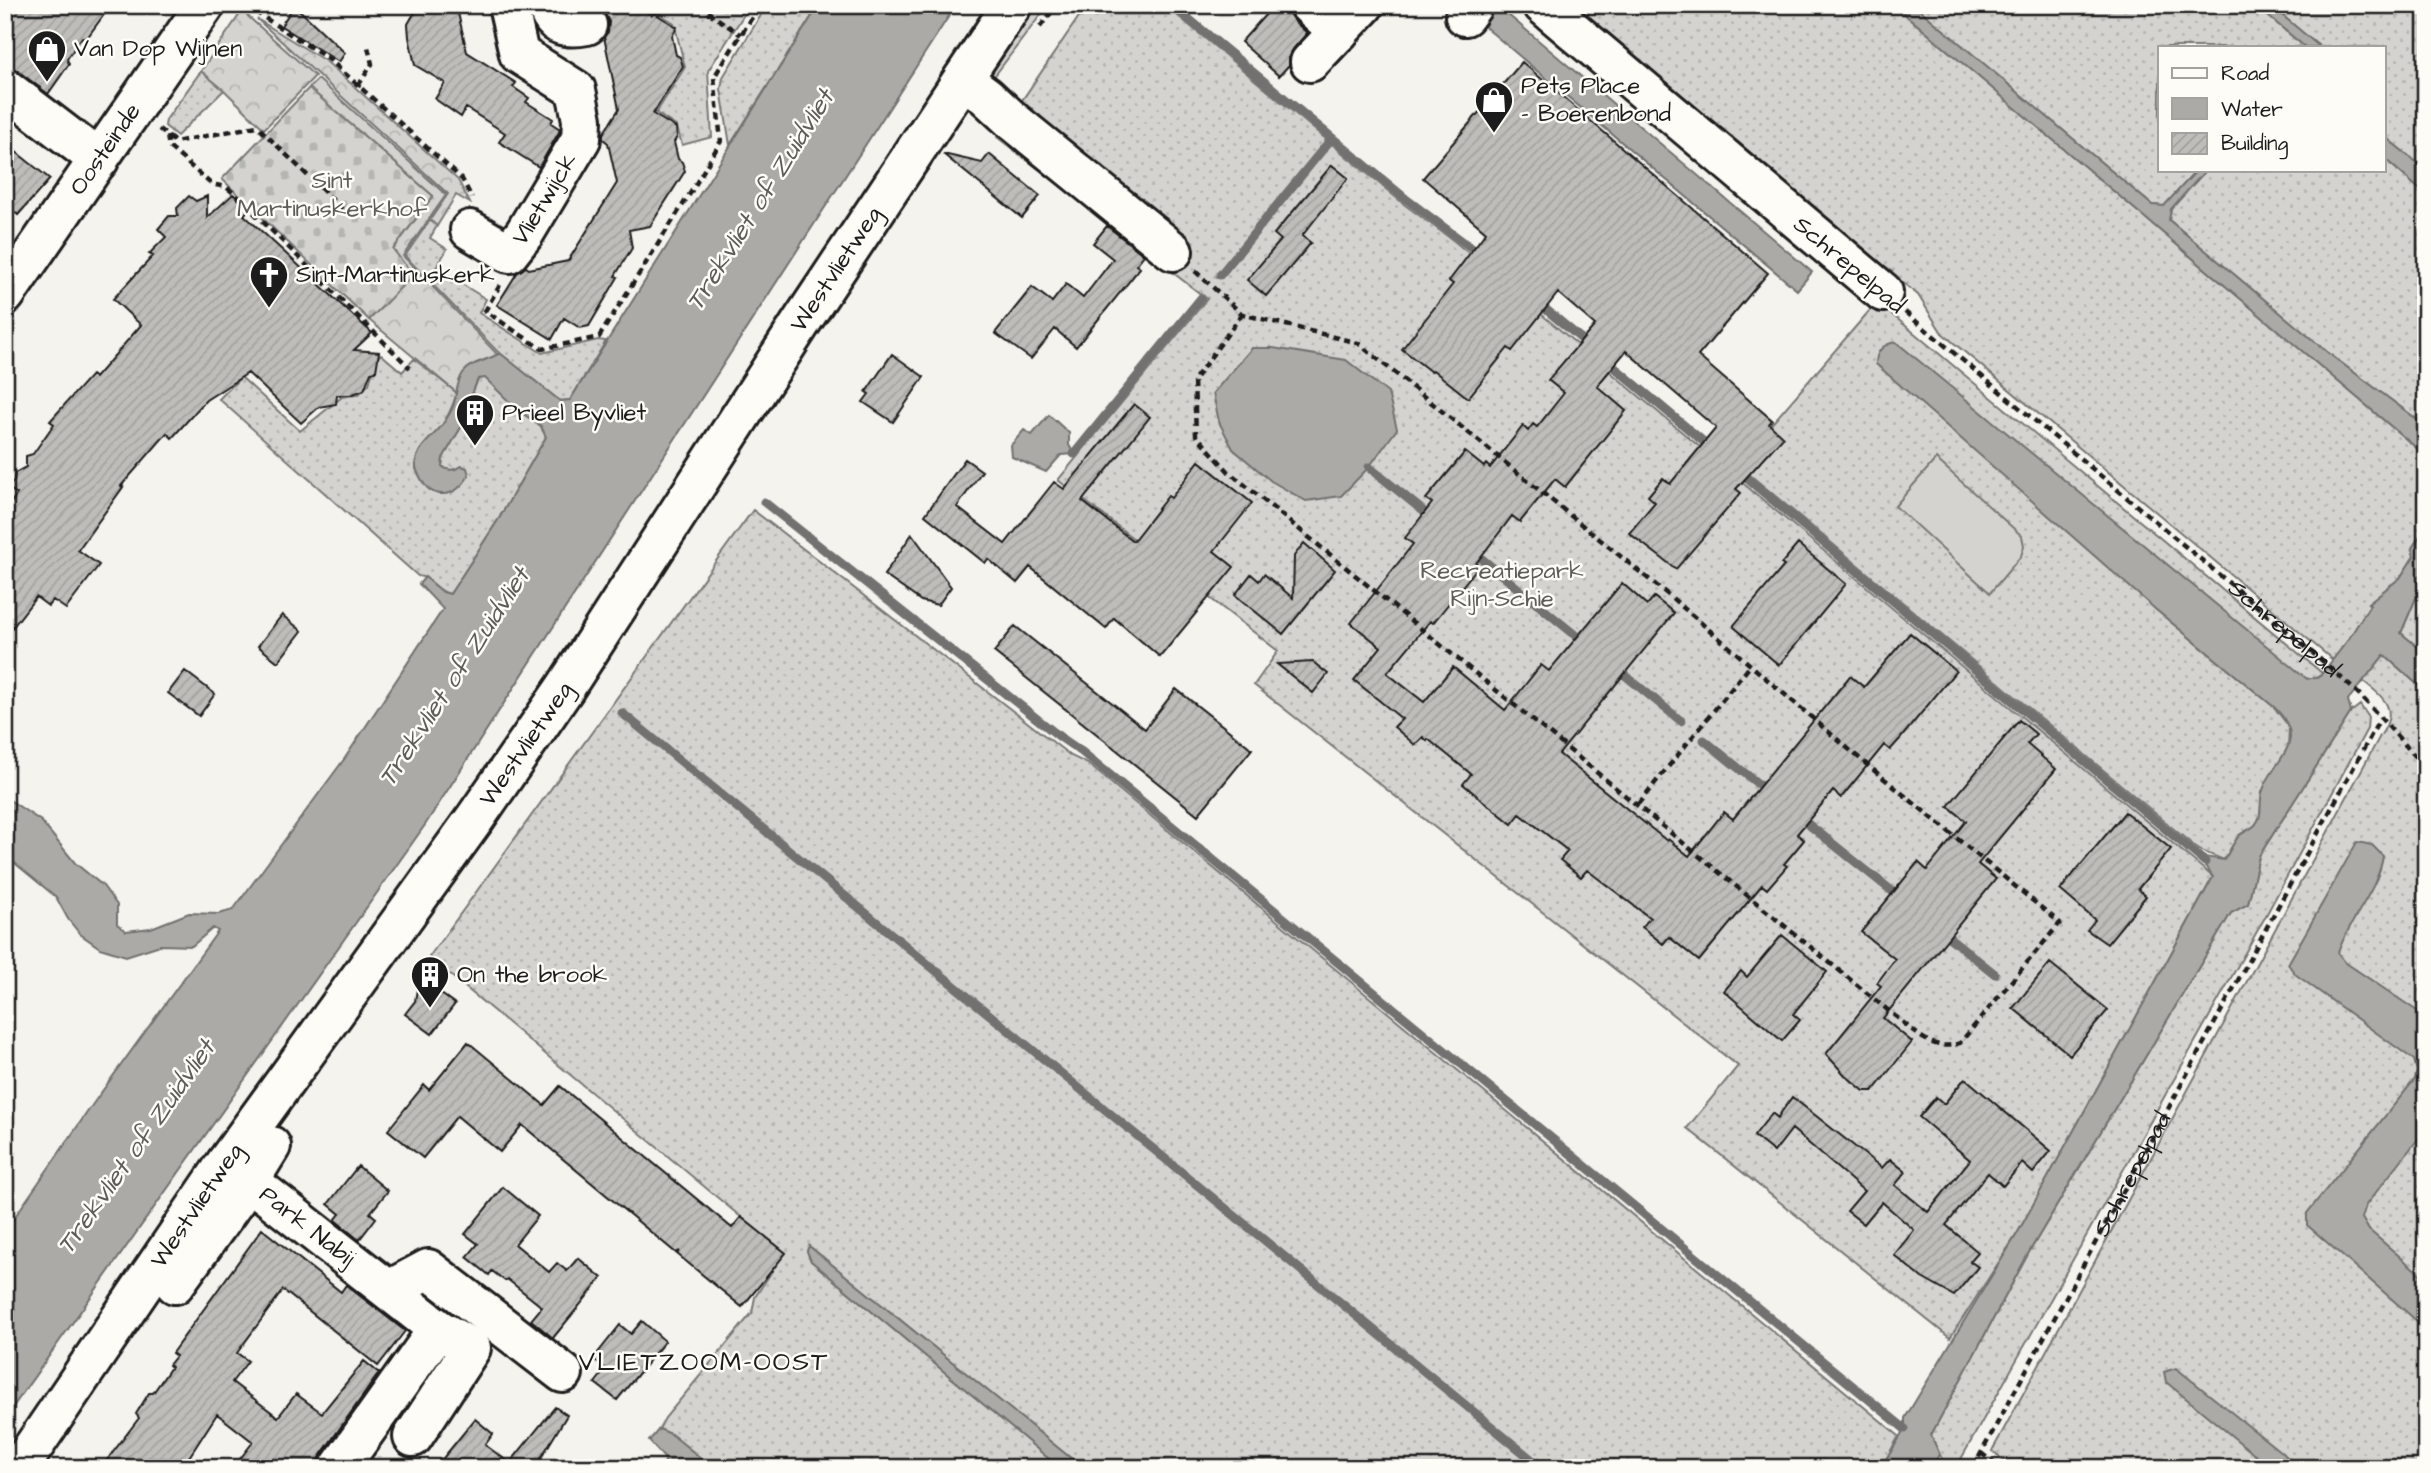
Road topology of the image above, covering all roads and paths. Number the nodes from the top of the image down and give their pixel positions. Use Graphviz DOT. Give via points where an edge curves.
graph roads {
  1 [pos="205,5"];
  2 [pos="245,5"];
  3 [pos="508,5"];
  4 [pos="547,5"];
  5 [pos="699,5"];
  6 [pos="760,5"];
  7 [pos="1012,5"];
  8 [pos="1309,5"];
  9 [pos="1543,5"];
  10 [pos="1352,19"];
  11 [pos="587,25"];
  12 [pos="741,35"];
  13 [pos="368,47"];
  14 [pos="1310,62"];
  15 [pos="962,79"];
  16 [pos="358,86"];
  17 [pos="5,88"];
  18 [pos="133,109"];
  19 [pos="167,136"];
  20 [pos="99,160"];
  21 [pos="348,214"];
  22 [pos="470,230"];
  23 [pos="1173,251"];
  24 [pos="509,253"];
  25 [pos="1883,292"];
  26 [pos="5,295"];
  27 [pos="1242,313"];
  28 [pos="410,368"];
  29 [pos="1750,666"];
  30 [pos="2381,717"];
  31 [pos="2426,768"];
  32 [pos="1638,804"];
  33 [pos="271,1146"];
  34 [pos="238,1172"];
  35 [pos="389,1290"];
  36 [pos="438,1329"];
  37 [pos="481,1333"];
  38 [pos="563,1373"];
  39 [pos="413,1437"];
  40 [pos="1981,1453"];
  41 [pos="19,1468"];
  42 [pos="50,1468"];
  43 [pos="339,1468"];
  44 [pos="1973,1468"];
  45 [pos="2000,1468"];
  1 -- 18 [label="street, Oosteinde"];
  2 -- 16 [label="path" via="330,60"];
  3 -- 24 [label="street, Vlietwijck" via="519,54 576,90 582,120 582,139"];
  4 -- 11 [label="street" via="554,22 562,27"];
  5 -- 12 [label="path"];
  6 -- 12 [label="path"];
  7 -- 15 [label="street, Westvlietweg"];
  8 -- 10 [label="street"];
  9 -- 25 [label="street, Schrepelpad"];
  10 -- 14 [label="street"];
  12 -- 24 [label="path" via="714,77 721,141 599,337 542,349 485,311 512,264"];
  13 -- 16 [label="path" via="372,64"];
  15 -- 23 [label="street"];
  15 -- 34 [label="street, Westvlietweg" via="565,688"];
  16 -- 22 [label="path" via="462,180 474,202"];
  17 -- 20 [label="street"];
  18 -- 19 [label="path"];
  18 -- 20 [label="street, Oosteinde"];
  19 -- 21 [label="path" via="175,142 257,127"];
  19 -- 28 [label="path" via="169,147 211,184 236,195"];
  20 -- 26 [label="street, Oosteinde"];
  22 -- 24 [label="street, Vlietwijck"];
  23 -- 27 [label="path"];
  25 -- 30 [label="path, Schrepelpad" via="2326,664"];
  27 -- 29 [label="path" via="1358,342"];
  27 -- 32 [label="path" via="1194,380 1196,435 1229,472"];
  29 -- 32 [label="path"];
  29 -- 32 [label="path" via="2060,923 1960,1043 1938,1046 1895,1016"];
  30 -- 31 [label="path"];
  30 -- 40 [label="path, Schrepelpad"];
  33 -- 34 [label="street, Westvlietweg"];
  34 -- 35 [label="street, Park Nabij"];
  34 -- 41 [label="street, Westvlietweg"];
  34 -- 42 [label="street, Westvlietweg"];
  35 -- 36 [label="street, Park Nabij"];
  35 -- 37 [label="street, Park Nabij" via="428,1269"];
  36 -- 37 [label="street, Park Nabij"];
  36 -- 43 [label="street"];
  37 -- 38 [label="street, Park Nabij"];
  37 -- 39 [label="street"];
  40 -- 44 [label="path, Schrepelpad"];
  40 -- 45 [label="path"];
}
